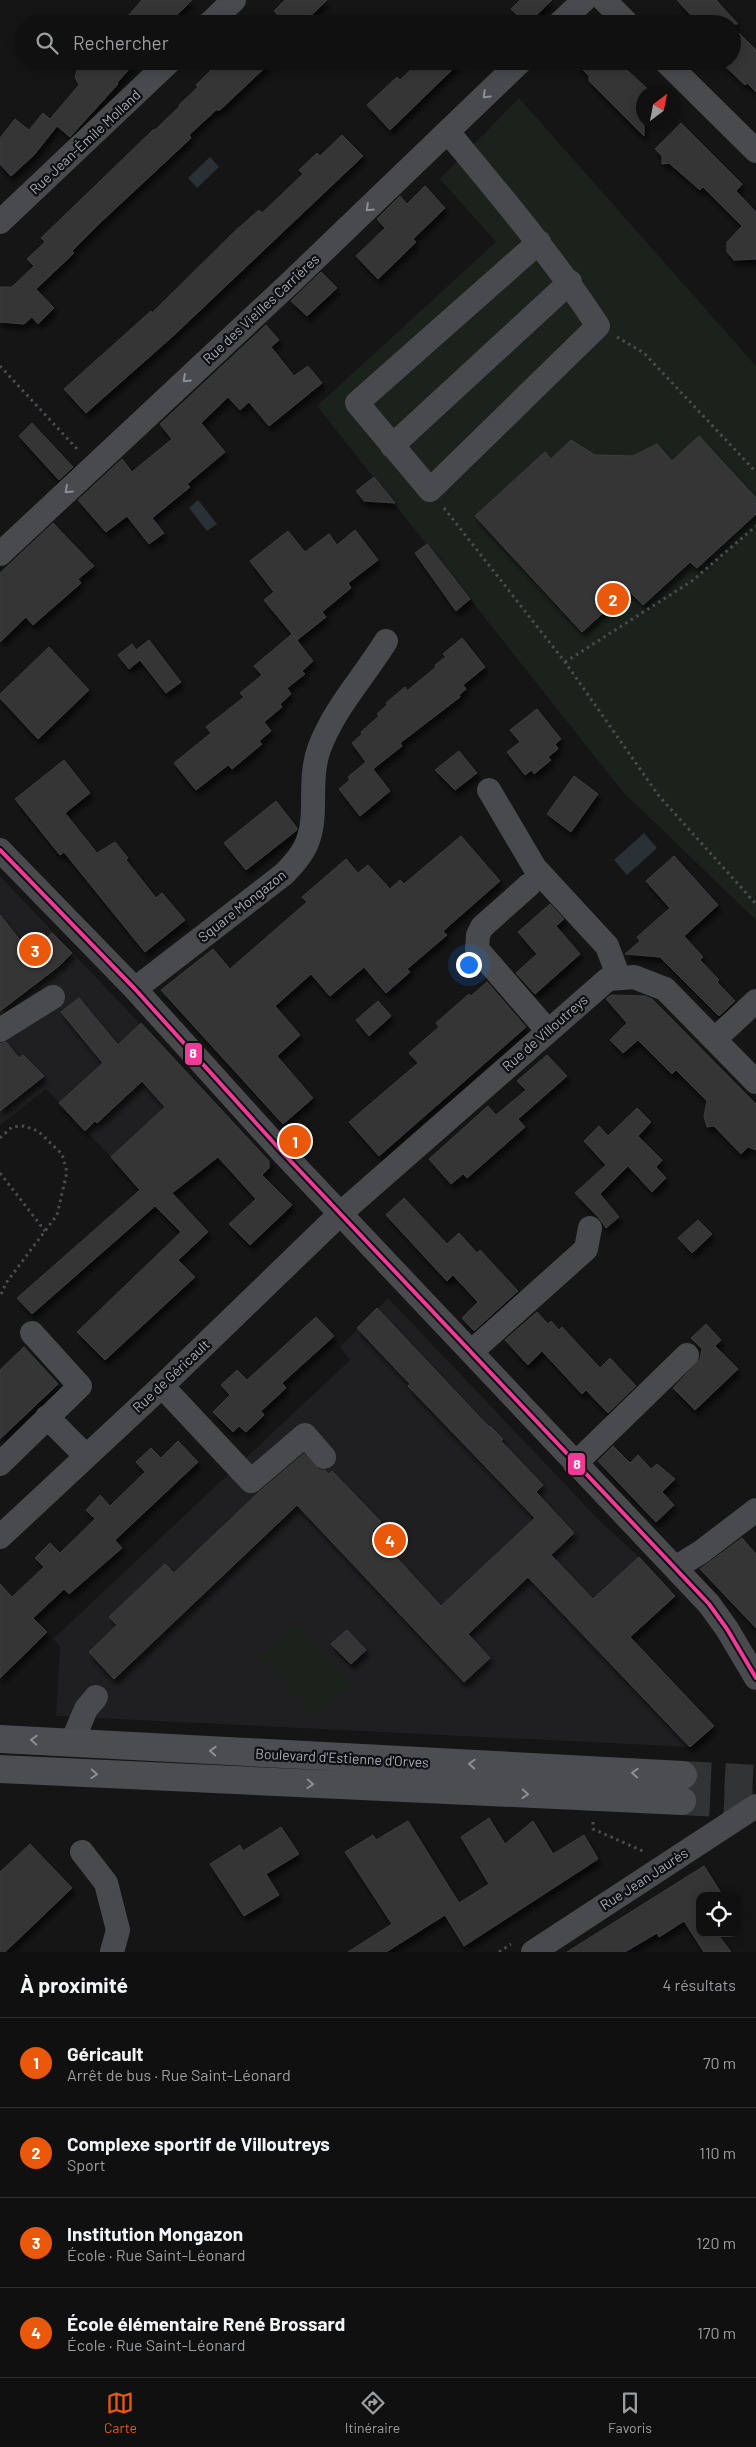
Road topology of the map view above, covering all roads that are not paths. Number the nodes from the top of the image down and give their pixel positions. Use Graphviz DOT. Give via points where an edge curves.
graph roads {
  1 [pos="234,0"];
  2 [pos="584,0"];
  3 [pos="604,0"];
  4 [pos="218,15"];
  5 [pos="568,15"];
  6 [pos="619,15"];
  7 [pos="160,70"];
  8 [pos="512,70"];
  9 [pos="674,70"];
  10 [pos="448,132"];
  11 [pos="756,151"];
  12 [pos="0,222"];
  13 [pos="539,242"];
  14 [pos="570,282"];
  15 [pos="392,446"];
  16 [pos="0,554"];
  17 [pos="386,641"];
  18 [pos="490,790"];
  19 [pos="0,850"];
  20 [pos="529,885"];
  21 [pos="620,978"];
  22 [pos="135,989"];
  23 [pos="53,996"];
  24 [pos="756,1000"];
  25 [pos="0,1030"];
  26 [pos="548,1031"];
  27 [pos="715,1040"];
  28 [pos="756,1082"];
  29 [pos="341,1213"];
  30 [pos="590,1228"];
  31 [pos="32,1333"];
  32 [pos="471,1352"];
  33 [pos="687,1356"];
  34 [pos="162,1386"];
  35 [pos="48,1417"];
  36 [pos="86,1456"];
  37 [pos="324,1457"];
  38 [pos="0,1464"];
  39 [pos="575,1464"];
  40 [pos="756,1510"];
  41 [pos="0,1537"];
  42 [pos="675,1568"];
  43 [pos="756,1678"];
  44 [pos="96,1697"];
  45 [pos="0,1739"];
  46 [pos="72,1742"];
  47 [pos="0,1769"];
  48 [pos="756,1806"];
  49 [pos="82,1852"];
  50 [pos="112,1952"];
  51 [pos="533,1952"];
  1 -- 4 [label="street"];
  2 -- 5 [label="street"];
  3 -- 6 [label="street"];
  7 -- 12 [label="street, Rue Jean-Émile Molland"];
  8 -- 10 [label="street, Rue des Vieilles Carrières, one-way"];
  9 -- 11 [label="street"];
  10 -- 13 [label="street"];
  10 -- 16 [label="street, Rue des Vieilles Carrières, one-way"];
  13 -- 14 [label="street"];
  13 -- 15 [label="street" via="356,403"];
  14 -- 15 [label="street"];
  14 -- 15 [label="street" via="598,326 430,490"];
  17 -- 22 [label="street, Square Mongazon" via="337,711 320,747 313,767 309,839 295,863"];
  18 -- 21 [label="street" via="535,868 607,946"];
  19 -- 22 [label="street"];
  20 -- 26 [label="street" via="482,927 477,949"];
  21 -- 26 [label="street, Rue de Villoutreys" via="608,978"];
  21 -- 27 [label="street, Rue de Villoutreys" via="634,977 665,989"];
  22 -- 29 [label="street"];
  23 -- 25 [label="street"];
  24 -- 27 [label="street"];
  26 -- 29 [label="street, Rue de Villoutreys"];
  27 -- 28 [label="street, Rue de Villoutreys"];
  29 -- 32 [label="street"];
  29 -- 34 [label="street, Rue de Géricault"];
  30 -- 32 [label="street" via="586,1250"];
  31 -- 35 [label="street" via="80,1386"];
  32 -- 39 [label="street"];
  33 -- 39 [label="street"];
  34 -- 36 [label="street, Rue de Géricault"];
  34 -- 37 [label="street" via="251,1481 305,1435"];
  35 -- 36 [label="street"];
  35 -- 38 [label="street"];
  36 -- 41 [label="street, Rue de Géricault"];
  39 -- 42 [label="street"];
  40 -- 42 [label="street"];
  42 -- 43 [label="street" via="718,1616"];
  44 -- 46 [label="street" via="86,1709"];
  46 -- 45 [label="main road, Boulevard d'Estienne d'Orves, one-way"];
  47 -- 46 [label="main road, Boulevard d'Estienne d'Orves, one-way" via="683,1788"];
  48 -- 51 [label="street, Rue Jean Jaurès"];
  49 -- 50 [label="street" via="106,1883 118,1930"];
}
